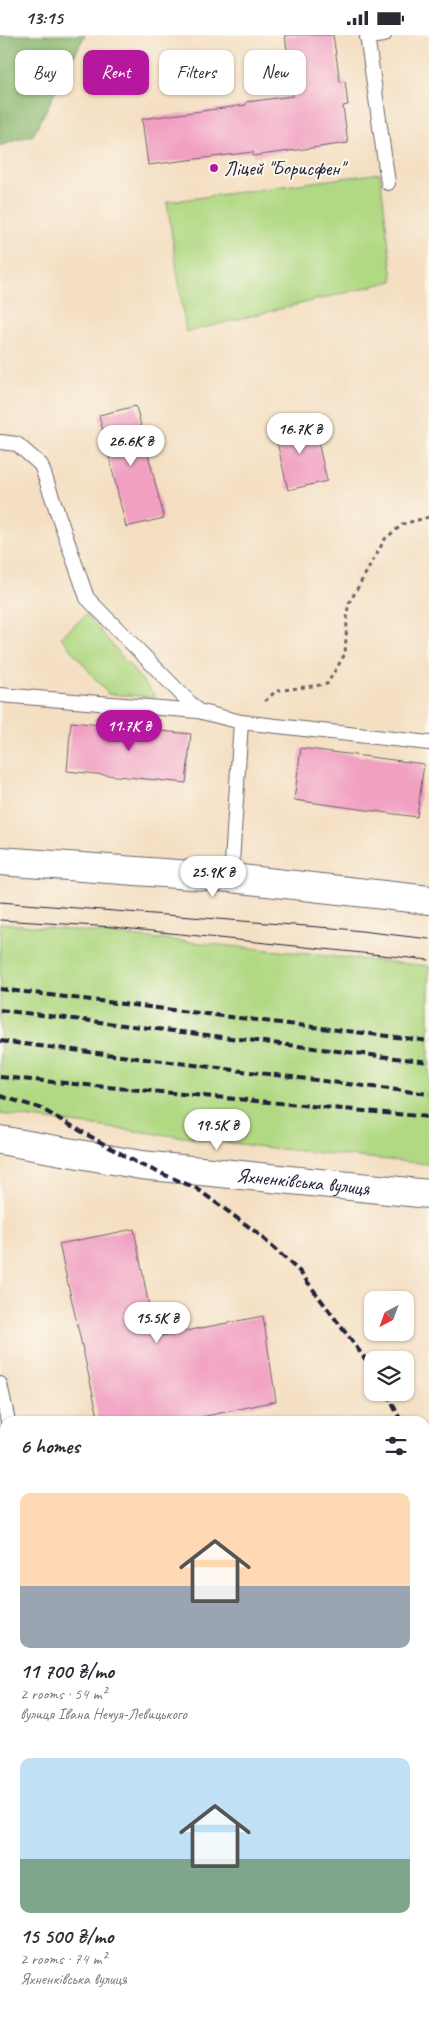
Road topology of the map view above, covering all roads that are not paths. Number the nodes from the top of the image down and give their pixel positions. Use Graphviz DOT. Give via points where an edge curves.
graph roads {
  1 [pos="384,35"];
  2 [pos="367,36"];
  3 [pos="388,183"];
  4 [pos="0,442"];
  5 [pos="0,695"];
  6 [pos="198,711"];
  7 [pos="241,722"];
  8 [pos="429,743"];
  9 [pos="0,861"];
  10 [pos="231,878"];
  11 [pos="429,900"];
  12 [pos="0,1140"];
  13 [pos="429,1194"];
  14 [pos="0,1384"];
  15 [pos="7,1416"];
  1 -- 2 [label="lane"];
  2 -- 3 [label="lane"];
  4 -- 6 [label="lane" via="17,444 41,465 87,598"];
  5 -- 6 [label="lane"];
  6 -- 7 [label="lane"];
  7 -- 8 [label="lane"];
  7 -- 10 [label="lane"];
  9 -- 10 [label="main road"];
  10 -- 11 [label="main road"];
  12 -- 13 [label="main road, Яхненківська вулиця" via="141,1165"];
  14 -- 15 [label="lane"];
}
